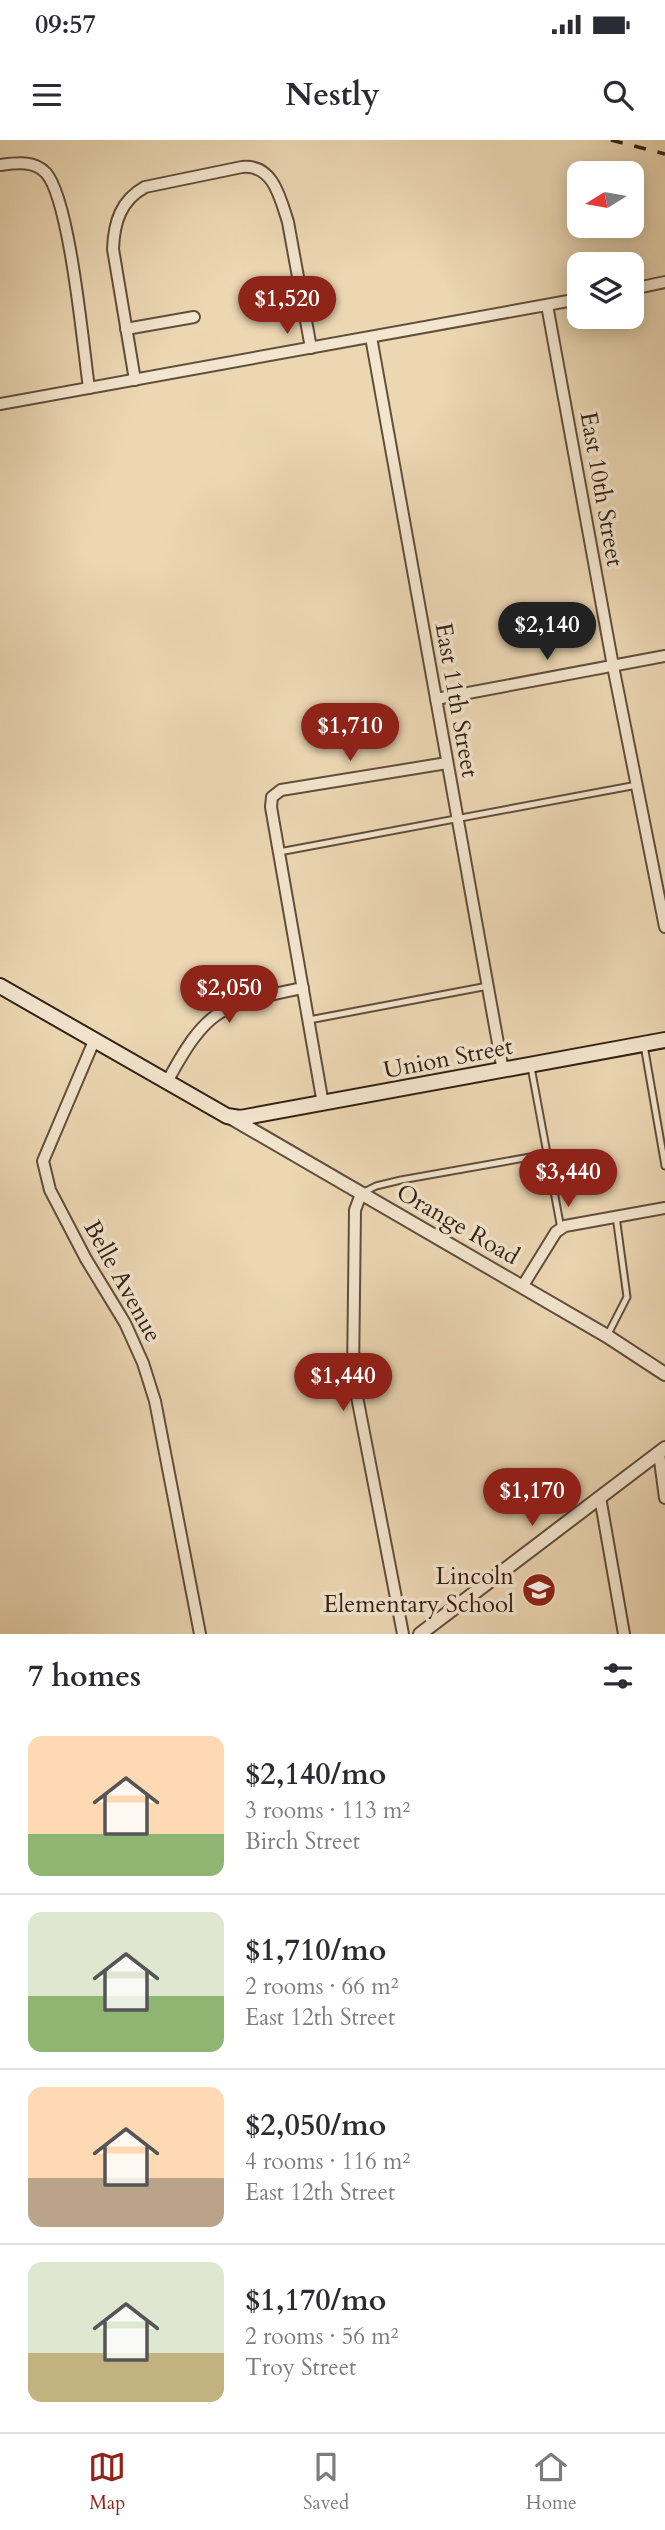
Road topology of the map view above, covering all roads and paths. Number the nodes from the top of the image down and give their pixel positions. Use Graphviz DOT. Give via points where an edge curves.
graph roads {
  1 [pos="0,165"];
  2 [pos="665,282"];
  3 [pos="644,286"];
  4 [pos="567,301"];
  5 [pos="547,305"];
  6 [pos="194,317"];
  7 [pos="126,329"];
  8 [pos="371,337"];
  9 [pos="311,348"];
  10 [pos="135,380"];
  11 [pos="89,388"];
  12 [pos="0,404"];
  13 [pos="665,656"];
  14 [pos="613,666"];
  15 [pos="436,699"];
  16 [pos="447,763"];
  17 [pos="637,785"];
  18 [pos="457,819"];
  19 [pos="279,852"];
  20 [pos="665,927"];
  21 [pos="0,986"];
  22 [pos="488,986"];
  23 [pos="303,988"];
  24 [pos="309,1020"];
  25 [pos="94,1041"];
  26 [pos="665,1041"];
  27 [pos="644,1044"];
  28 [pos="530,1065"];
  29 [pos="503,1071"];
  30 [pos="167,1082"];
  31 [pos="323,1104"];
  32 [pos="233,1117"];
  33 [pos="547,1154"];
  34 [pos="665,1166"];
  35 [pos="361,1194"];
  36 [pos="665,1208"];
  37 [pos="616,1216"];
  38 [pos="561,1229"];
  39 [pos="522,1287"];
  40 [pos="607,1336"];
  41 [pos="665,1374"];
  42 [pos="662,1451"];
  43 [pos="600,1497"];
  44 [pos="665,1498"];
  45 [pos="200,1634"];
  46 [pos="403,1634"];
  47 [pos="420,1634"];
  48 [pos="624,1634"];
  1 -- 11 [label="street" via="38,167 54,186 70,253"];
  2 -- 3 [label="street"];
  4 -- 5 [label="street"];
  5 -- 8 [label="street"];
  5 -- 14 [label="street, East 10th Street"];
  6 -- 7 [label="street"];
  7 -- 9 [label="street" via="113,249 121,208 134,194 159,182 253,166 262,169 274,184 288,222"];
  7 -- 10 [label="street"];
  8 -- 9 [label="street"];
  8 -- 15 [label="street, East 11th Street"];
  9 -- 10 [label="street"];
  10 -- 11 [label="street"];
  11 -- 12 [label="street"];
  13 -- 14 [label="street"];
  14 -- 15 [label="street"];
  14 -- 17 [label="street, East 10th Street"];
  15 -- 16 [label="street, East 11th Street"];
  16 -- 18 [label="street, East 11th Street"];
  16 -- 19 [label="street" via="281,790 272,797 271,807"];
  17 -- 18 [label="lane"];
  17 -- 20 [label="street, East 10th Street"];
  18 -- 19 [label="lane"];
  18 -- 22 [label="street, East 11th Street"];
  19 -- 23 [label="street"];
  21 -- 25 [label="main road, Orange Road"];
  22 -- 24 [label="lane"];
  22 -- 29 [label="street, East 11th Street"];
  23 -- 24 [label="street"];
  23 -- 30 [label="street" via="239,1002 218,1013 194,1036"];
  24 -- 31 [label="street"];
  25 -- 30 [label="main road, Orange Road"];
  25 -- 45 [label="street, Belle Avenue" via="43,1161 45,1174 143,1363 155,1401"];
  26 -- 27 [label="main road, Union Street"];
  27 -- 28 [label="main road, Union Street"];
  27 -- 34 [label="lane"];
  28 -- 29 [label="main road, Union Street"];
  28 -- 33 [label="lane"];
  29 -- 31 [label="main road, Union Street"];
  30 -- 32 [label="main road, Orange Road"];
  31 -- 32 [label="main road, Union Street"];
  32 -- 35 [label="street, Orange Road"];
  33 -- 35 [label="lane" via="401,1180"];
  33 -- 38 [label="lane"];
  35 -- 39 [label="street, Orange Road"];
  35 -- 46 [label="street" via="355,1210 353,1376"];
  36 -- 37 [label="street"];
  37 -- 38 [label="street"];
  37 -- 40 [label="lane" via="627,1297"];
  38 -- 39 [label="street"];
  39 -- 40 [label="street, Orange Road"];
  40 -- 41 [label="street, Orange Road"];
  42 -- 43 [label="street"];
  42 -- 44 [label="street"];
  43 -- 47 [label="street"];
  43 -- 48 [label="street"];
}
